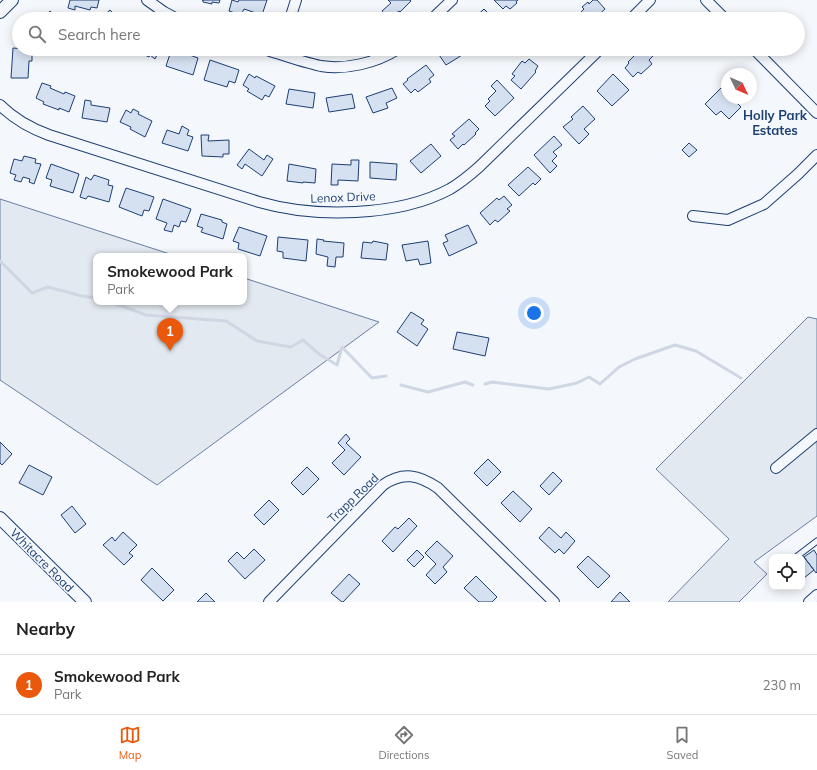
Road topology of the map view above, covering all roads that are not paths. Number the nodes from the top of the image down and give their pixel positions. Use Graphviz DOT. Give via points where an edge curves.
graph roads {
  1 [pos="12,0"];
  2 [pos="147,0"];
  3 [pos="296,0"];
  4 [pos="452,0"];
  5 [pos="650,0"];
  6 [pos="706,0"];
  7 [pos="0,12"];
  8 [pos="164,12"];
  9 [pos="292,12"];
  10 [pos="439,12"];
  11 [pos="638,12"];
  12 [pos="718,12"];
  13 [pos="292,56"];
  14 [pos="385,56"];
  15 [pos="593,56"];
  16 [pos="761,56"];
  17 [pos="0,105"];
  18 [pos="817,113"];
  19 [pos="817,155"];
  20 [pos="693,216"];
  21 [pos="817,434"];
  22 [pos="776,468"];
  23 [pos="0,518"];
  24 [pos="817,541"];
  25 [pos="800,554"];
  26 [pos="817,595"];
  27 [pos="85,602"];
  28 [pos="269,602"];
  29 [pos="554,602"];
  30 [pos="809,602"];
  1 -- 7 [label="street"];
  2 -- 8 [label="street"];
  3 -- 9 [label="street"];
  4 -- 10 [label="street"];
  5 -- 11 [label="street"];
  6 -- 12 [label="street"];
  13 -- 14 [label="street" via="312,64 336,67 354,66"];
  15 -- 17 [label="street, Lenox Drive" via="466,179 444,192 413,203 354,212 304,211 259,202 35,130 17,120"];
  16 -- 18 [label="street"];
  19 -- 20 [label="street" via="764,204 728,220"];
  21 -- 22 [label="street"];
  23 -- 27 [label="street, Whitacre Road"];
  24 -- 25 [label="lane"];
  26 -- 30 [label="street"];
  28 -- 29 [label="street, Trapp Road" via="383,485 390,480 408,476 418,477 438,488"];
}
